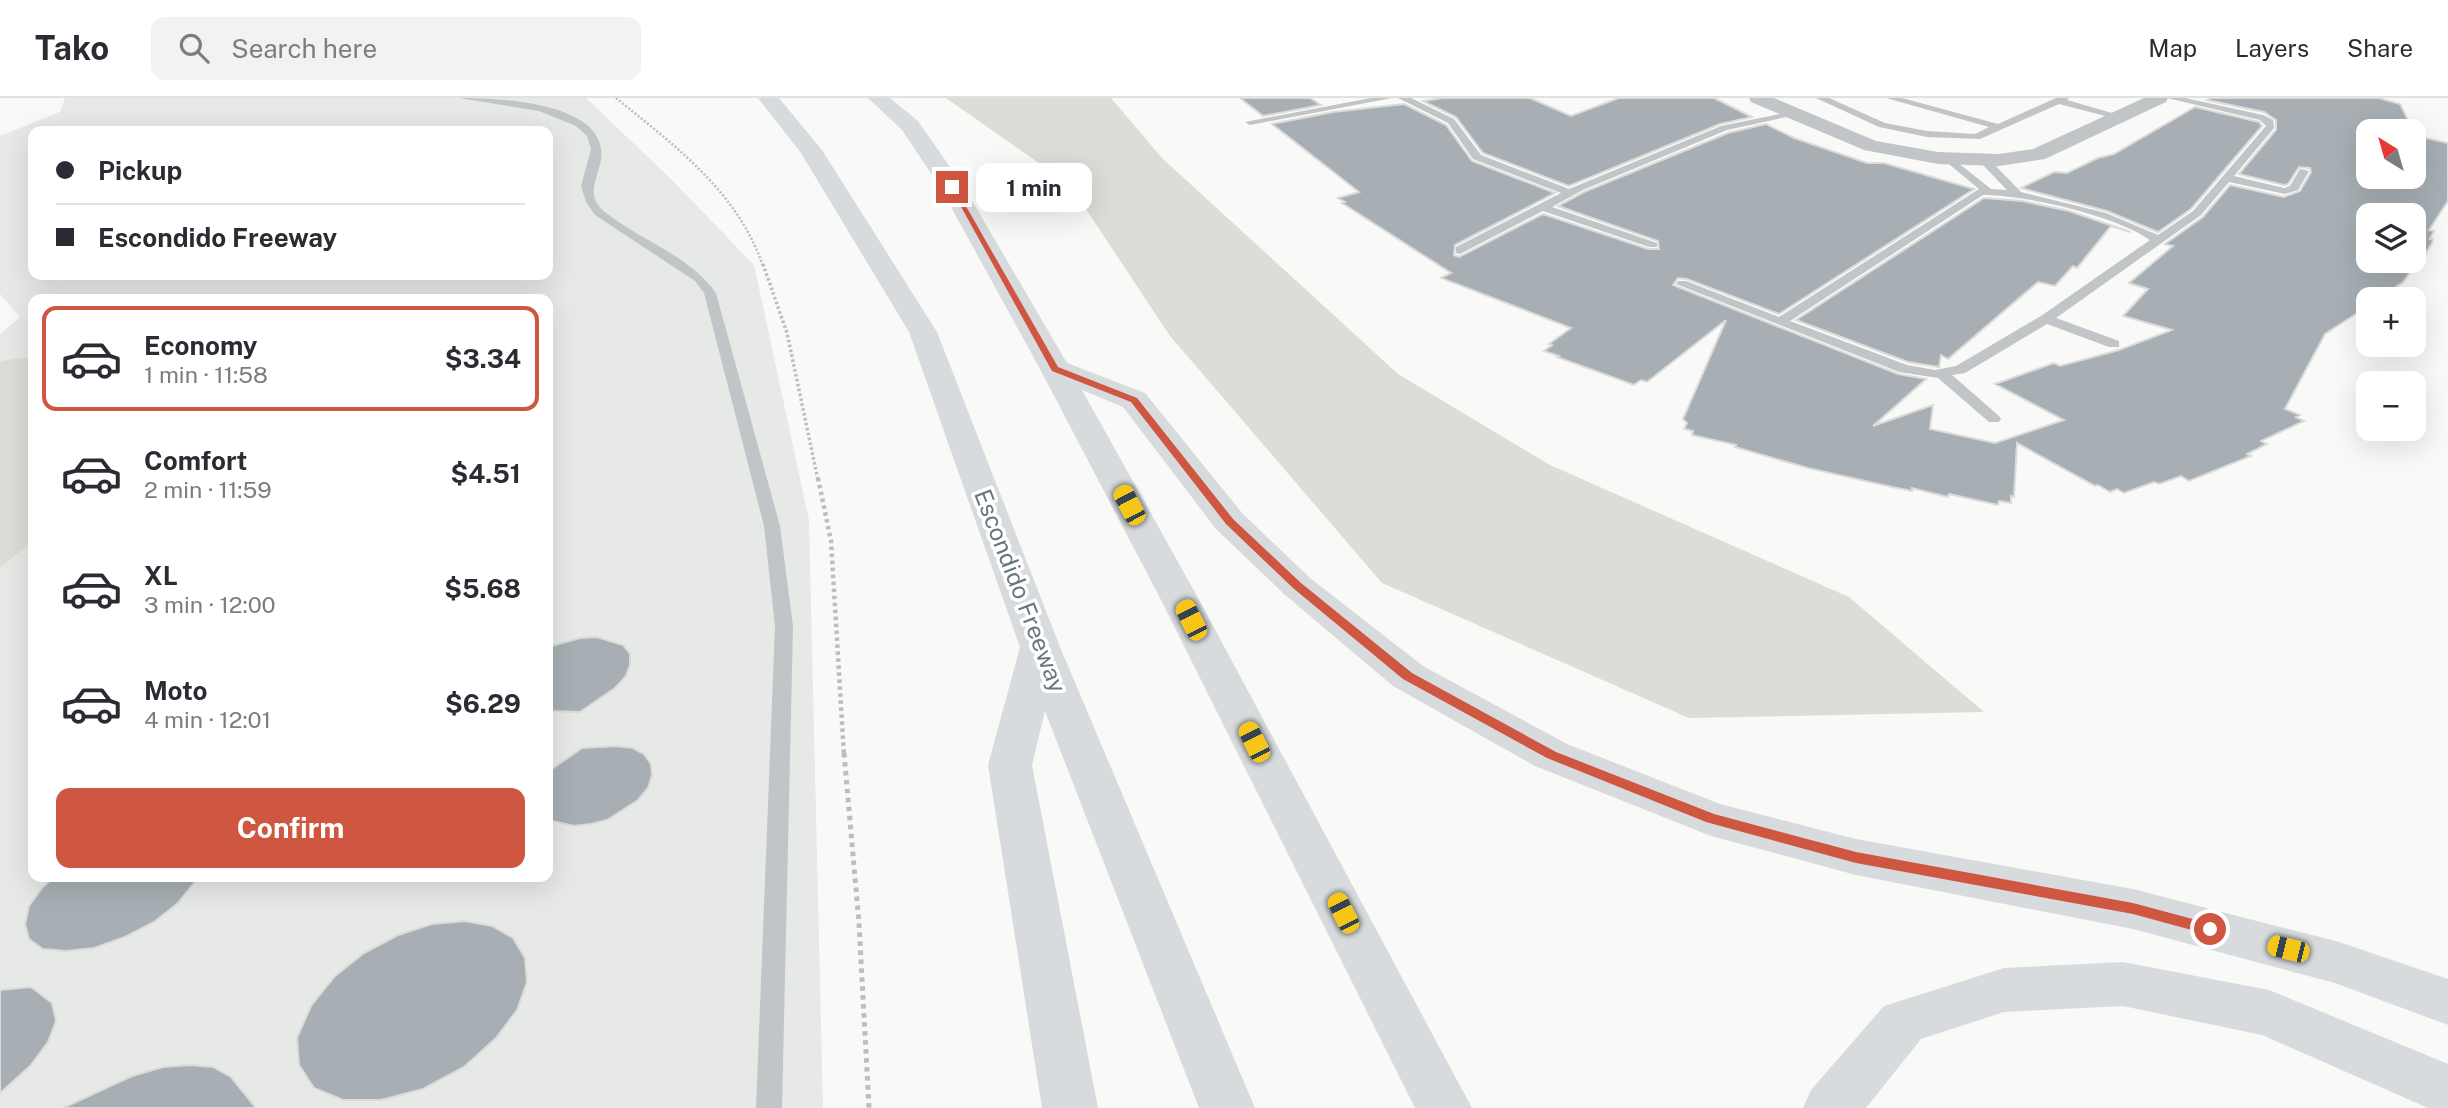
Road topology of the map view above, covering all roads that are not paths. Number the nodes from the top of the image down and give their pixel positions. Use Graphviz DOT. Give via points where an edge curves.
graph roads {
  1 [pos="464,98"];
  2 [pos="768,98"];
  3 [pos="878,98"];
  4 [pos="1387,98"];
  5 [pos="1403,98"];
  6 [pos="1758,98"];
  7 [pos="1821,98"];
  8 [pos="1891,98"];
  9 [pos="2159,98"];
  10 [pos="2172,98"];
  11 [pos="2062,99"];
  12 [pos="1795,114"];
  13 [pos="2121,117"];
  14 [pos="1250,122"];
  15 [pos="1999,127"];
  16 [pos="1948,158"];
  17 [pos="1984,160"];
  18 [pos="2304,171"];
  19 [pos="2227,178"];
  20 [pos="1987,191"];
  21 [pos="1570,192"];
  22 [pos="2018,194"];
  23 [pos="1542,207"];
  24 [pos="2159,241"];
  25 [pos="1653,245"];
  26 [pos="1461,250"];
  27 [pos="1682,284"];
  28 [pos="2046,319"];
  29 [pos="1780,322"];
  30 [pos="2114,344"];
  31 [pos="1055,369"];
  32 [pos="1941,373"];
  33 [pos="1994,419"];
  34 [pos="1040,648"];
  35 [pos="2448,1002"];
  36 [pos="2448,1090"];
  37 [pos="769,1108"];
  38 [pos="1070,1108"];
  39 [pos="1227,1108"];
  40 [pos="1444,1108"];
  41 [pos="1831,1108"];
  1 -- 37 [label="lane" via="550,110 578,123 593,136 596,150 585,183 589,200 600,214 699,278 710,293 772,526 784,625"];
  2 -- 34 [label="highway, Escondido Freeway" via="811,150 923,332"];
  3 -- 31 [label="highway" via="910,126 952,187"];
  4 -- 14 [label="lane"];
  5 -- 21 [label="lane" via="1451,121 1477,157"];
  6 -- 12 [label="street"];
  7 -- 15 [label="lane" via="1882,125 1927,134 1976,137"];
  8 -- 15 [label="lane"];
  9 -- 13 [label="street"];
  10 -- 19 [label="lane" via="2270,122"];
  11 -- 13 [label="lane"];
  11 -- 15 [label="lane"];
  12 -- 16 [label="street" via="1871,146"];
  12 -- 21 [label="lane" via="1724,128"];
  13 -- 17 [label="street" via="2038,155"];
  16 -- 17 [label="street"];
  16 -- 20 [label="lane"];
  17 -- 22 [label="lane"];
  18 -- 19 [label="lane" via="2294,188 2285,191"];
  19 -- 24 [label="lane" via="2197,213"];
  20 -- 22 [label="lane"];
  20 -- 29 [label="lane"];
  21 -- 23 [label="lane"];
  22 -- 24 [label="lane" via="2135,225"];
  23 -- 25 [label="lane"];
  23 -- 26 [label="lane"];
  24 -- 28 [label="lane"];
  27 -- 29 [label="lane"];
  28 -- 30 [label="lane"];
  28 -- 32 [label="lane" via="1959,370"];
  29 -- 32 [label="lane" via="1904,369"];
  31 -- 35 [label="highway" via="1134,400 1229,521 1297,586 1408,676 1552,755 1711,819 1856,857 2133,909 2339,963"];
  31 -- 40 [label="highway"];
  32 -- 33 [label="lane"];
  34 -- 38 [label="highway" via="1010,765"];
  34 -- 39 [label="highway, Escondido Freeway"];
  36 -- 41 [label="highway" via="2269,1013 2123,984 2004,990 1903,1022"];
}
